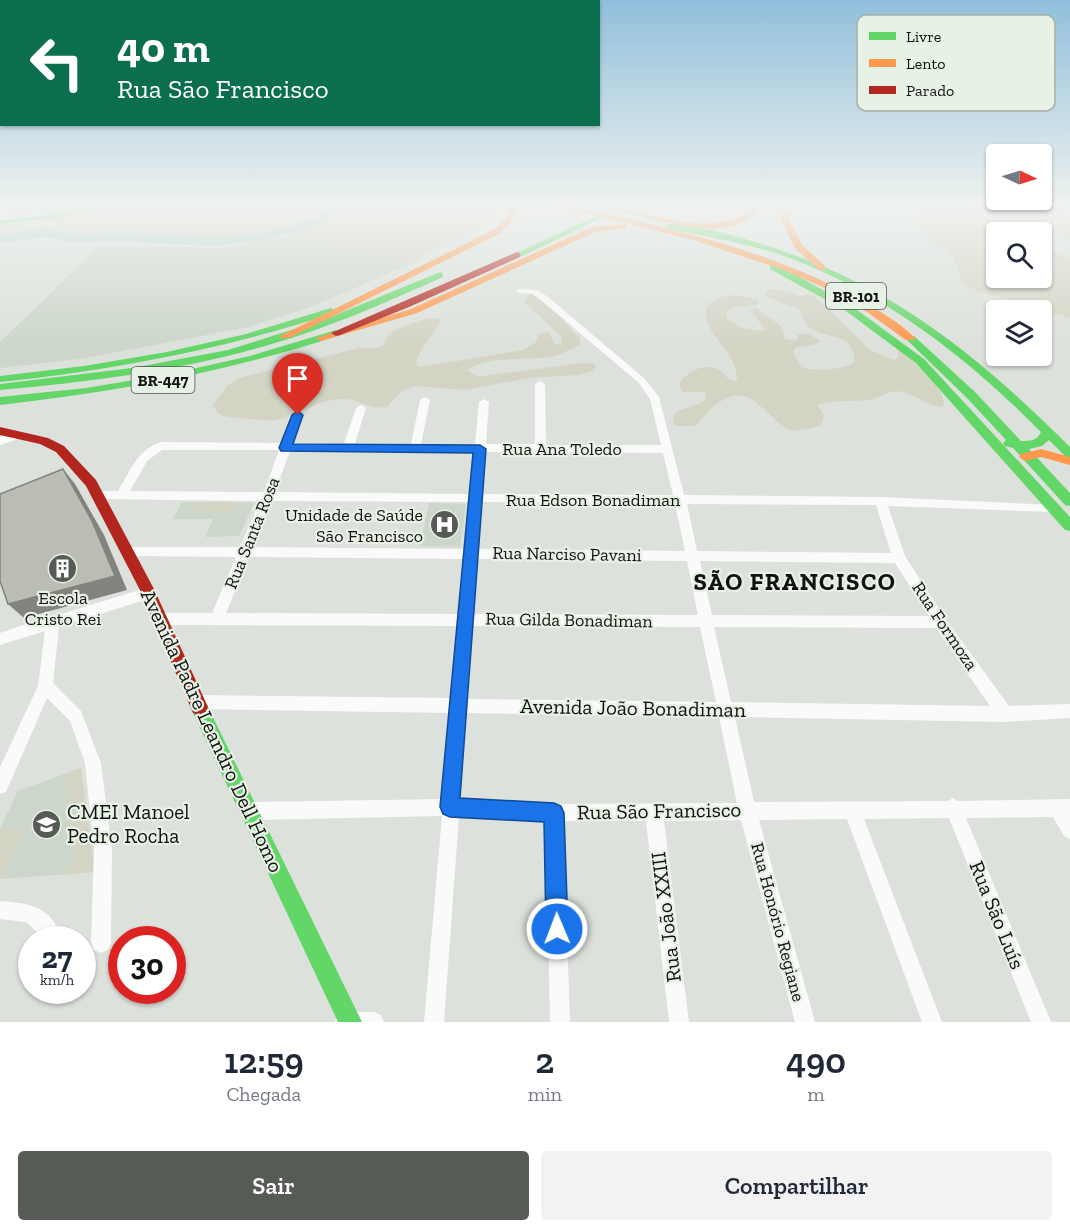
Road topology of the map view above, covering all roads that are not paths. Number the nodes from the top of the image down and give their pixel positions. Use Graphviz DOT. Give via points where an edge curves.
graph roads {
  1 [pos="457,252"];
  2 [pos="494,252"];
  3 [pos="521,252"];
  4 [pos="545,252"];
  5 [pos="733,252"];
  6 [pos="744,252"];
  7 [pos="764,252"];
  8 [pos="778,252"];
  9 [pos="804,252"];
  10 [pos="822,268"];
  11 [pos="519,291"];
  12 [pos="368,297"];
  13 [pos="285,336"];
  14 [pos="321,338"];
  15 [pos="0,379"];
  16 [pos="540,384"];
  17 [pos="0,387"];
  18 [pos="425,400"];
  19 [pos="0,401"];
  20 [pos="484,402"];
  21 [pos="361,408"];
  22 [pos="298,415"];
  23 [pos="1005,423"];
  24 [pos="982,429"];
  25 [pos="0,431"];
  26 [pos="1048,431"];
  27 [pos="17,435"];
  28 [pos="0,441"];
  29 [pos="285,448"];
  30 [pos="348,448"];
  31 [pos="415,449"];
  32 [pos="480,449"];
  33 [pos="541,449"];
  34 [pos="668,449"];
  35 [pos="1070,454"];
  36 [pos="1070,460"];
  37 [pos="1026,477"];
  38 [pos="1067,479"];
  39 [pos="122,494"];
  40 [pos="97,495"];
  41 [pos="268,496"];
  42 [pos="476,500"];
  43 [pos="680,501"];
  44 [pos="880,501"];
  45 [pos="1070,501"];
  46 [pos="1053,508"];
  47 [pos="1070,526"];
  48 [pos="127,551"];
  49 [pos="245,552"];
  50 [pos="472,552"];
  51 [pos="691,556"];
  52 [pos="899,558"];
  53 [pos="149,593"];
  54 [pos="217,618"];
  55 [pos="162,619"];
  56 [pos="465,619"];
  57 [pos="53,621"];
  58 [pos="705,622"];
  59 [pos="940,622"];
  60 [pos="0,639"];
  61 [pos="45,686"];
  62 [pos="196,702"];
  63 [pos="459,706"];
  64 [pos="724,709"];
  65 [pos="1070,711"];
  66 [pos="1005,714"];
  67 [pos="0,786"];
  68 [pos="450,807"];
  69 [pos="953,807"];
  70 [pos="1064,808"];
  71 [pos="747,809"];
  72 [pos="852,809"];
  73 [pos="249,811"];
  74 [pos="654,812"];
  75 [pos="554,813"];
  76 [pos="1070,831"];
  77 [pos="0,910"];
  78 [pos="44,926"];
  79 [pos="101,943"];
  80 [pos="348,1021"];
  81 [pos="374,1022"];
  82 [pos="434,1022"];
  83 [pos="560,1022"];
  84 [pos="679,1022"];
  85 [pos="805,1022"];
  86 [pos="932,1022"];
  87 [pos="1041,1022"];
  1 -- 12 [label="main road"];
  2 -- 13 [label="main road, BR-447" via="373,305"];
  3 -- 14 [label="main road, BR-447" via="375,318"];
  4 -- 14 [label="main road" via="414,311"];
  5 -- 24 [label="main road" via="772,266 859,311 920,361"];
  6 -- 23 [label="main road, BR-101" via="823,284 873,312 926,352"];
  7 -- 23 [label="main road, BR-101" via="849,291 883,312 929,345"];
  8 -- 10 [label="main road"];
  9 -- 10 [label="main road"];
  10 -- 26 [label="main road" via="879,296 941,335"];
  11 -- 34 [label="street, Rua Honório Regiane" via="535,291 642,381 656,399"];
  12 -- 13 [label="main road"];
  12 -- 15 [label="main road" via="183,354"];
  13 -- 17 [label="main road, BR-447" via="155,368"];
  14 -- 19 [label="main road, BR-447" via="239,364 176,377"];
  16 -- 33 [label="street"];
  18 -- 31 [label="street"];
  20 -- 32 [label="street"];
  21 -- 30 [label="street"];
  22 -- 29 [label="street, Rua Santa Rosa"];
  23 -- 38 [label="main road, BR-101"];
  23 -- 45 [label="main road, BR-101"];
  24 -- 26 [label="main road" via="1001,440 1023,445 1041,443"];
  24 -- 37 [label="main road"];
  25 -- 27 [label="main road"];
  26 -- 35 [label="main road"];
  27 -- 28 [label="street"];
  27 -- 40 [label="main road, Avenida Padre Leandro Dell Homo" via="60,449"];
  29 -- 30 [label="street, Rua Ana Toledo"];
  29 -- 39 [label="street, Rua Ana Toledo" via="154,447"];
  29 -- 41 [label="street, Rua Santa Rosa"];
  30 -- 31 [label="street, Rua Ana Toledo"];
  31 -- 32 [label="street, Rua Ana Toledo"];
  32 -- 33 [label="street, Rua Ana Toledo"];
  32 -- 42 [label="street"];
  33 -- 34 [label="street, Rua Ana Toledo"];
  34 -- 43 [label="street, Rua Honório Regiane"];
  36 -- 37 [label="main road" via="1053,454 1032,454 1022,463"];
  37 -- 46 [label="main road"];
  39 -- 40 [label="street, Rua Edson Bonadiman"];
  39 -- 41 [label="street, Rua Edson Bonadiman"];
  40 -- 48 [label="main road, Avenida Padre Leandro Dell Homo"];
  41 -- 42 [label="street, Rua Edson Bonadiman"];
  41 -- 49 [label="street, Rua Santa Rosa"];
  42 -- 43 [label="street, Rua Edson Bonadiman"];
  42 -- 50 [label="street"];
  43 -- 44 [label="street, Rua Edson Bonadiman"];
  43 -- 51 [label="street, Rua Honório Regiane"];
  44 -- 46 [label="street, Rua Edson Bonadiman"];
  44 -- 52 [label="street, Rua Formoza"];
  46 -- 47 [label="main road"];
  48 -- 49 [label="street, Rua Narciso Pavani"];
  48 -- 53 [label="main road, Avenida Padre Leandro Dell Homo"];
  49 -- 50 [label="street, Rua Narciso Pavani"];
  49 -- 54 [label="street, Rua Santa Rosa"];
  50 -- 51 [label="street, Rua Narciso Pavani"];
  50 -- 56 [label="street"];
  51 -- 52 [label="street, Rua Narciso Pavani"];
  51 -- 58 [label="street, Rua Honório Regiane"];
  52 -- 59 [label="street, Rua Formoza"];
  53 -- 55 [label="main road, Avenida Padre Leandro Dell Homo"];
  53 -- 57 [label="street"];
  54 -- 55 [label="street, Rua Gilda Bonadiman"];
  54 -- 56 [label="street, Rua Gilda Bonadiman"];
  55 -- 62 [label="main road, Avenida Padre Leandro Dell Homo"];
  56 -- 58 [label="street, Rua Gilda Bonadiman"];
  56 -- 63 [label="street"];
  57 -- 60 [label="street"];
  57 -- 61 [label="street"];
  58 -- 59 [label="street, Rua Gilda Bonadiman"];
  58 -- 64 [label="street, Rua Honório Regiane"];
  59 -- 66 [label="street, Rua Formoza"];
  61 -- 67 [label="street"];
  61 -- 79 [label="street" via="76,716 93,764 103,851"];
  62 -- 63 [label="street, Avenida João Bonadiman"];
  62 -- 73 [label="main road, Avenida Padre Leandro Dell Homo"];
  63 -- 64 [label="street, Avenida João Bonadiman"];
  63 -- 68 [label="street"];
  64 -- 66 [label="street, Avenida João Bonadiman"];
  64 -- 71 [label="street, Rua Honório Regiane"];
  65 -- 66 [label="street, Avenida João Bonadiman"];
  68 -- 73 [label="street, Rua São Francisco"];
  68 -- 75 [label="street, Rua São Francisco"];
  68 -- 82 [label="street"];
  69 -- 70 [label="street, Rua São Francisco"];
  69 -- 72 [label="street, Rua São Francisco"];
  69 -- 87 [label="street, Rua São Luís"];
  70 -- 76 [label="street"];
  71 -- 72 [label="street, Rua São Francisco"];
  71 -- 74 [label="street, Rua São Francisco"];
  71 -- 85 [label="street, Rua Honório Regiane"];
  72 -- 86 [label="street"];
  73 -- 80 [label="main road, Avenida Padre Leandro Dell Homo"];
  74 -- 75 [label="street, Rua São Francisco"];
  74 -- 84 [label="street, Rua João XXIII"];
  75 -- 83 [label="street"];
  77 -- 78 [label="street" via="30,913"];
  80 -- 81 [label="street"];
}
